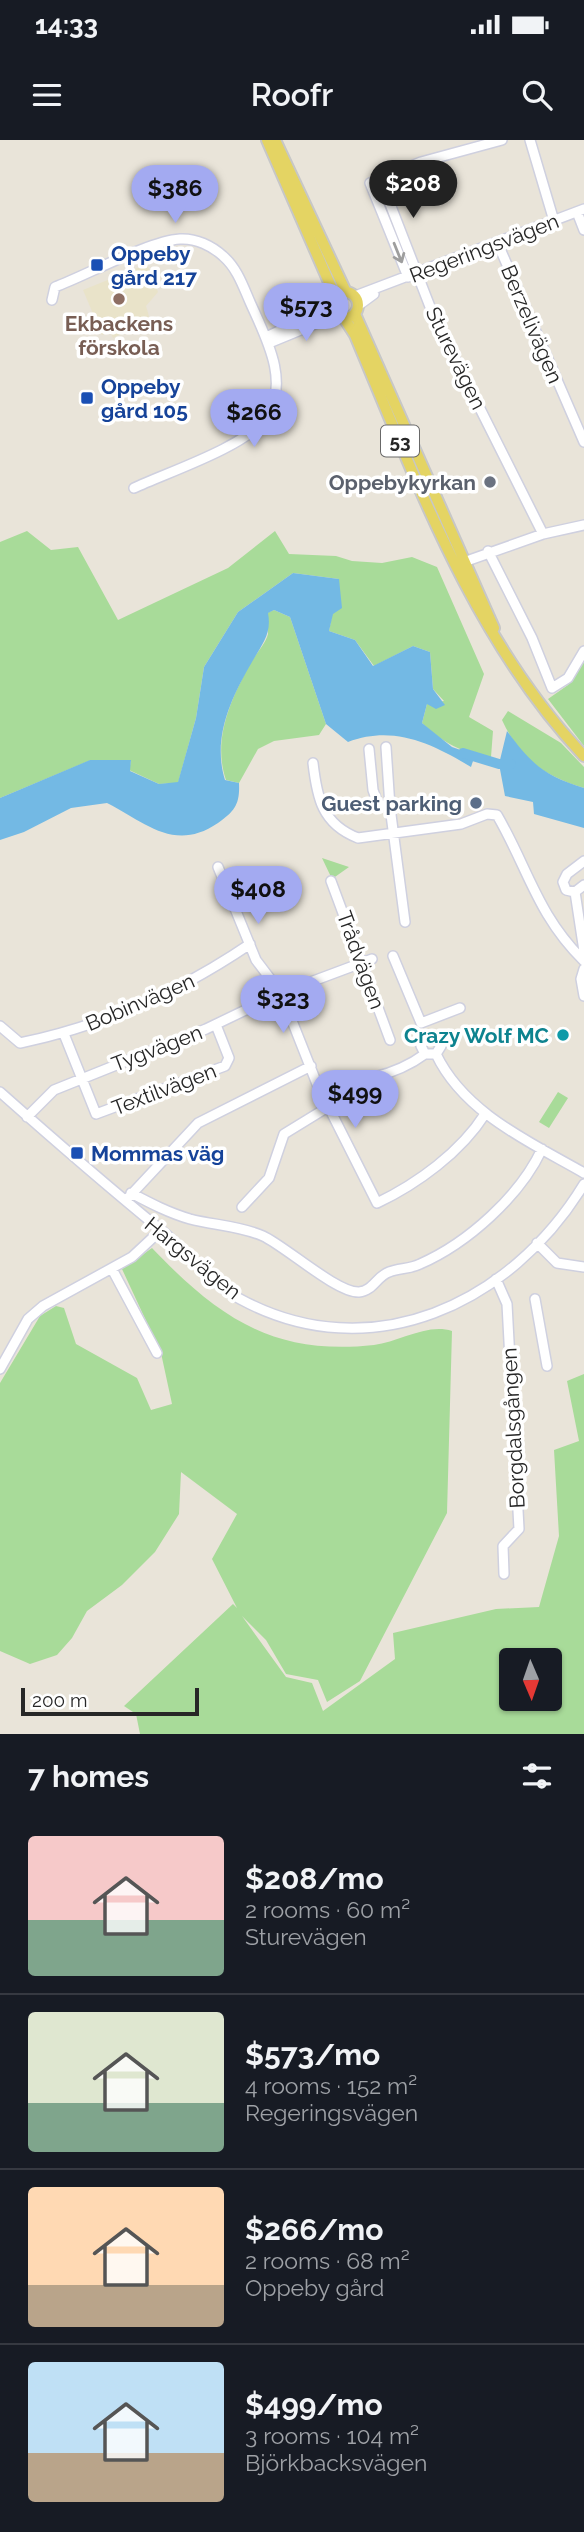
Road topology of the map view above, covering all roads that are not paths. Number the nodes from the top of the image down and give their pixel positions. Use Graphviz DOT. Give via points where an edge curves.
graph roads {
  1 [pos="267,140"];
  2 [pos="275,140"];
  3 [pos="502,140"];
  4 [pos="533,141"];
  5 [pos="380,178"];
  6 [pos="580,211"];
  7 [pos="554,221"];
  8 [pos="584,230"];
  9 [pos="498,244"];
  10 [pos="418,274"];
  11 [pos="408,277"];
  12 [pos="52,300"];
  13 [pos="347,301"];
  14 [pos="340,317"];
  15 [pos="267,340"];
  16 [pos="584,442"];
  17 [pos="134,488"];
  18 [pos="584,525"];
  19 [pos="543,534"];
  20 [pos="488,551"];
  21 [pos="460,563"];
  22 [pos="584,651"];
  23 [pos="386,747"];
  24 [pos="369,749"];
  25 [pos="584,756"];
  26 [pos="313,763"];
  27 [pos="435,803"];
  28 [pos="390,807"];
  29 [pos="395,834"];
  30 [pos="584,861"];
  31 [pos="218,867"];
  32 [pos="331,881"];
  33 [pos="584,885"];
  34 [pos="575,892"];
  35 [pos="405,922"];
  36 [pos="250,944"];
  37 [pos="584,951"];
  38 [pos="393,956"];
  39 [pos="368,961"];
  40 [pos="584,961"];
  41 [pos="584,969"];
  42 [pos="281,993"];
  43 [pos="584,996"];
  44 [pos="460,1008"];
  45 [pos="421,1023"];
  46 [pos="216,1025"];
  47 [pos="0,1027"];
  48 [pos="64,1034"];
  49 [pos="426,1037"];
  50 [pos="390,1040"];
  51 [pos="430,1054"];
  52 [pos="311,1066"];
  53 [pos="80,1078"];
  54 [pos="317,1084"];
  55 [pos="0,1092"];
  56 [pos="328,1107"];
  57 [pos="485,1114"];
  58 [pos="27,1116"];
  59 [pos="542,1149"];
  60 [pos="584,1173"];
  61 [pos="584,1184"];
  62 [pos="131,1194"];
  63 [pos="124,1203"];
  64 [pos="242,1207"];
  65 [pos="161,1230"];
  66 [pos="537,1243"];
  67 [pos="584,1267"];
  68 [pos="112,1269"];
  69 [pos="496,1279"];
  70 [pos="535,1299"];
  71 [pos="157,1353"];
  72 [pos="547,1366"];
  73 [pos="0,1370"];
  74 [pos="504,1574"];
  1 -- 13 [label="main road, 53"];
  2 -- 13 [label="main road, 53"];
  3 -- 5 [label="street"];
  4 -- 7 [label="street"];
  5 -- 10 [label="street, Sturevägen"];
  5 -- 11 [label="street, one-way" via="370,183"];
  6 -- 7 [label="street, Regeringsvägen"];
  6 -- 8 [label="street"];
  7 -- 9 [label="street, Regeringsvägen"];
  9 -- 10 [label="street, Regeringsvägen"];
  9 -- 16 [label="street, Berzelivägen"];
  10 -- 11 [label="street, Regeringsvägen"];
  10 -- 19 [label="street, Sturevägen" via="434,317"];
  11 -- 13 [label="street, Regeringsvägen"];
  12 -- 15 [label="street" via="55,287 157,245 197,240 225,257 235,270"];
  13 -- 14 [label="main road, 53"];
  13 -- 14 [label="main road"];
  13 -- 15 [label="street, Regeringsvägen"];
  13 -- 21 [label="main road, 53"];
  14 -- 15 [label="street"];
  14 -- 21 [label="main road, 53" via="355,335"];
  15 -- 17 [label="street" via="276,372 275,392 258,428 240,441"];
  18 -- 19 [label="street"];
  19 -- 20 [label="street"];
  20 -- 21 [label="street"];
  20 -- 22 [label="street" via="533,639 552,688 568,678"];
  21 -- 25 [label="main road, 53" via="479,613 535,699"];
  23 -- 28 [label="street"];
  24 -- 28 [label="street" via="378,804"];
  26 -- 29 [label="street" via="317,795 327,819 358,838"];
  27 -- 28 [label="street"];
  28 -- 29 [label="street"];
  29 -- 35 [label="street"];
  29 -- 40 [label="street" via="497,815 538,901"];
  30 -- 34 [label="street" via="563,882 566,890"];
  31 -- 36 [label="street"];
  32 -- 39 [label="street, Trådvägen"];
  33 -- 34 [label="street"];
  34 -- 37 [label="street"];
  36 -- 42 [label="street"];
  36 -- 48 [label="street, Bobinvägen" via="189,984"];
  38 -- 45 [label="street"];
  39 -- 42 [label="street, Tygvägen"];
  39 -- 50 [label="street, Trådvägen"];
  41 -- 43 [label="street"];
  42 -- 46 [label="street, Tygvägen"];
  42 -- 52 [label="street"];
  44 -- 45 [label="street"];
  45 -- 49 [label="street"];
  46 -- 53 [label="street, Tygvägen"];
  46 -- 53 [label="street, Textilvägen" via="229,1058 225,1066 96,1114"];
  47 -- 48 [label="street, Bobinvägen" via="20,1043"];
  48 -- 53 [label="street, Bobinvägen"];
  49 -- 51 [label="street" via="421,1046"];
  49 -- 51 [label="street" via="439,1040 440,1049"];
  51 -- 54 [label="street" via="357,1083"];
  51 -- 57 [label="street"];
  52 -- 54 [label="street"];
  52 -- 62 [label="street" via="198,1124"];
  53 -- 58 [label="street, Tygvägen" via="54,1090"];
  54 -- 56 [label="street"];
  55 -- 58 [label="street, Hargsvägen"];
  56 -- 57 [label="street" via="377,1203 398,1193 455,1150"];
  56 -- 64 [label="street" via="284,1134 269,1178"];
  57 -- 59 [label="street"];
  58 -- 63 [label="street, Hargsvägen"];
  59 -- 60 [label="street"];
  59 -- 62 [label="street" via="505,1200 458,1241 421,1264 387,1272 360,1292 349,1291 261,1235 190,1219"];
  61 -- 66 [label="street, Hargsvägen"];
  62 -- 63 [label="street"];
  63 -- 65 [label="street, Hargsvägen"];
  65 -- 68 [label="street"];
  65 -- 69 [label="street, Hargsvägen" via="239,1298 300,1322 340,1329 381,1329 421,1319 458,1304"];
  66 -- 67 [label="street" via="557,1263"];
  66 -- 69 [label="street, Hargsvägen"];
  68 -- 71 [label="street"];
  68 -- 73 [label="street" via="28,1319"];
  69 -- 74 [label="street, Borgdalsgången" via="507,1304 519,1529 503,1546"];
  70 -- 72 [label="street"];
}
